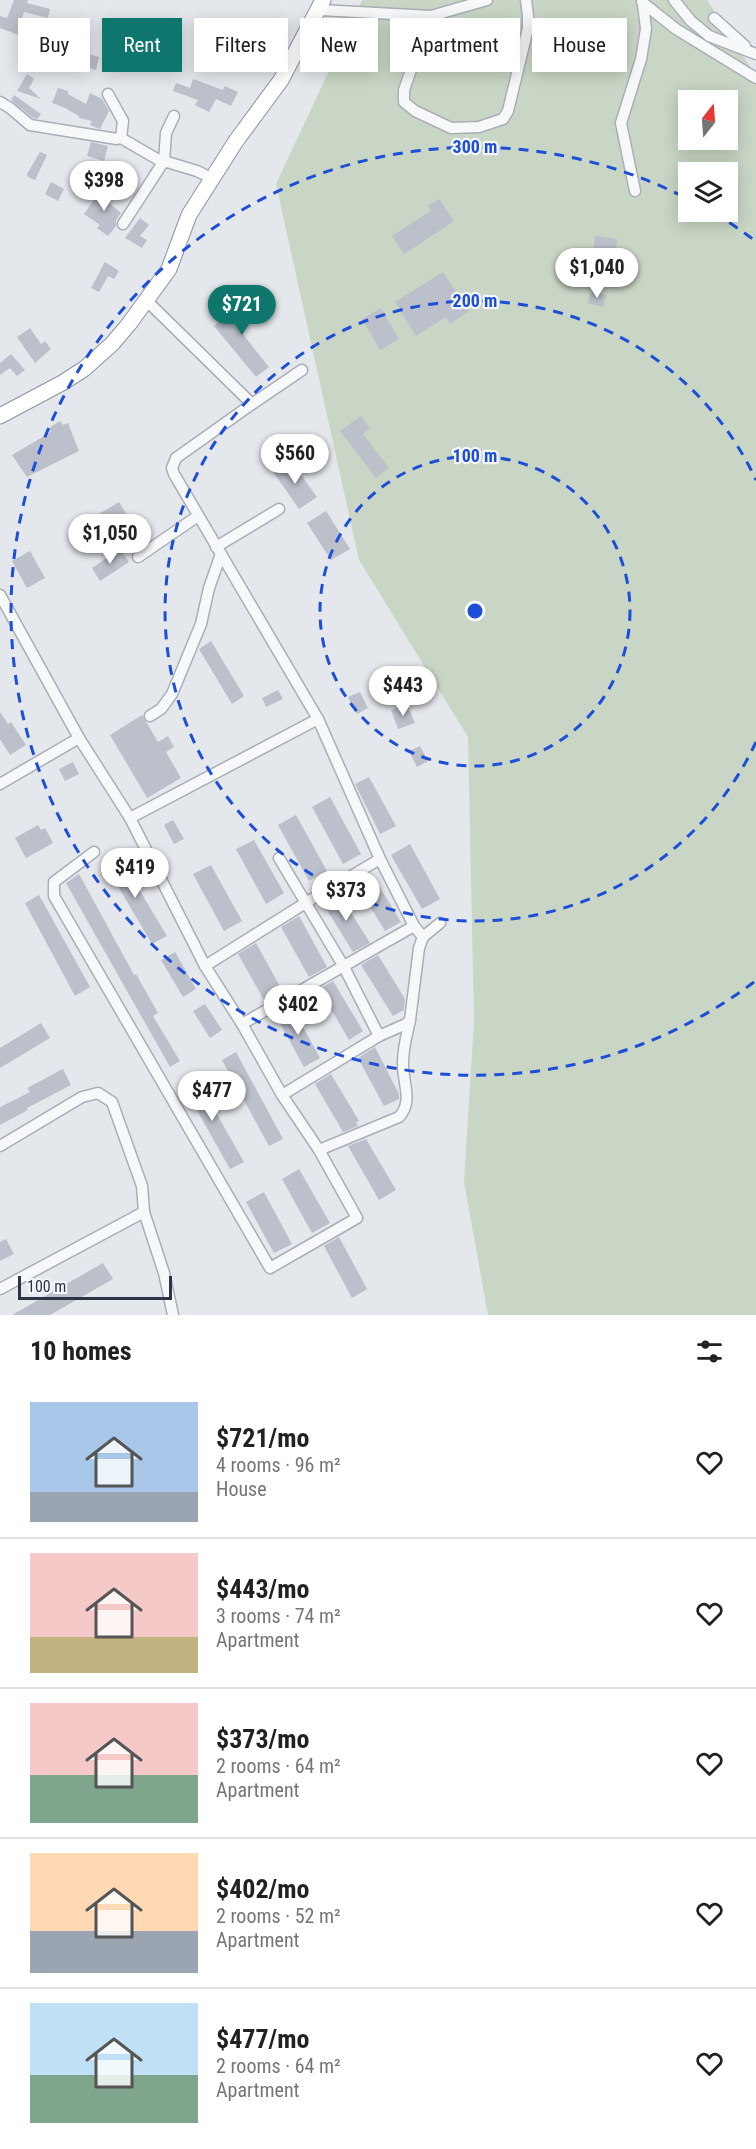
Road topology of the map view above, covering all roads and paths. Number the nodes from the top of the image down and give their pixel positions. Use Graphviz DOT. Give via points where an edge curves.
graph roads {
  1 [pos="451,0"];
  2 [pos="487,0"];
  3 [pos="526,0"];
  4 [pos="674,0"];
  5 [pos="641,2"];
  6 [pos="321,5"];
  7 [pos="447,12"];
  8 [pos="426,16"];
  9 [pos="714,18"];
  10 [pos="755,53"];
  11 [pos="520,61"];
  12 [pos="410,72"];
  13 [pos="517,72"];
  14 [pos="756,78"];
  15 [pos="108,93"];
  16 [pos="0,102"];
  17 [pos="174,116"];
  18 [pos="122,138"];
  19 [pos="164,161"];
  20 [pos="211,178"];
  21 [pos="635,191"];
  22 [pos="123,224"];
  23 [pos="145,299"];
  24 [pos="302,370"];
  25 [pos="252,404"];
  26 [pos="2,414"];
  27 [pos="279,510"];
  28 [pos="198,516"];
  29 [pos="218,551"];
  30 [pos="138,557"];
  31 [pos="0,595"];
  32 [pos="150,716"];
  33 [pos="318,719"];
  34 [pos="80,738"];
  35 [pos="0,784"];
  36 [pos="130,818"];
  37 [pos="94,852"];
  38 [pos="279,858"];
  39 [pos="380,859"];
  40 [pos="307,902"];
  41 [pos="440,923"];
  42 [pos="414,926"];
  43 [pos="423,937"];
  44 [pos="205,966"];
  45 [pos="344,967"];
  46 [pos="410,1020"];
  47 [pos="242,1024"];
  48 [pos="379,1036"];
  49 [pos="282,1095"];
  50 [pos="0,1146"];
  51 [pos="319,1150"];
  52 [pos="144,1212"];
  53 [pos="0,1289"];
  54 [pos="173,1315"];
  1 -- 7 [label="street"];
  2 -- 7 [label="street"];
  3 -- 11 [label="street" via="528,28"];
  4 -- 10 [label="street" via="709,36"];
  5 -- 14 [label="street" via="676,29"];
  5 -- 21 [label="street" via="646,29 621,123"];
  6 -- 8 [label="street"];
  6 -- 20 [label="highway" via="281,80"];
  7 -- 8 [label="street"];
  9 -- 10 [label="street"];
  12 -- 13 [label="street" via="404,102 451,128 478,127 503,119"];
  15 -- 18 [label="street" via="123,121"];
  16 -- 18 [label="street" via="30,125"];
  17 -- 19 [label="street" via="166,133"];
  18 -- 19 [label="street"];
  19 -- 20 [label="street"];
  19 -- 22 [label="street"];
  20 -- 23 [label="highway" via="189,215 169,269"];
  23 -- 25 [label="street"];
  23 -- 26 [label="highway" via="112,344 84,369"];
  24 -- 25 [label="street"];
  25 -- 28 [label="street" via="173,464 174,474"];
  27 -- 29 [label="street"];
  28 -- 29 [label="street"];
  28 -- 30 [label="street"];
  29 -- 32 [label="street" via="201,624 172,694"];
  29 -- 33 [label="street"];
  31 -- 34 [label="street"];
  33 -- 36 [label="street"];
  33 -- 39 [label="street"];
  34 -- 35 [label="street"];
  34 -- 36 [label="street"];
  36 -- 44 [label="street"];
  37 -- 51 [label="street" via="54,882 54,896 270,1268 357,1218"];
  38 -- 40 [label="street"];
  39 -- 40 [label="street"];
  39 -- 42 [label="street"];
  40 -- 44 [label="street"];
  40 -- 45 [label="street"];
  41 -- 43 [label="street"];
  42 -- 43 [label="street"];
  42 -- 45 [label="street"];
  43 -- 46 [label="street" via="418,948"];
  44 -- 47 [label="street"];
  45 -- 47 [label="street"];
  45 -- 48 [label="street"];
  46 -- 48 [label="street"];
  46 -- 51 [label="street" via="402,1064 405,1110 399,1117"];
  47 -- 49 [label="street"];
  48 -- 49 [label="street"];
  49 -- 51 [label="street"];
  50 -- 52 [label="street" via="82,1097 102,1095 112,1102 142,1186"];
  52 -- 53 [label="street"];
  52 -- 54 [label="street"];
}
